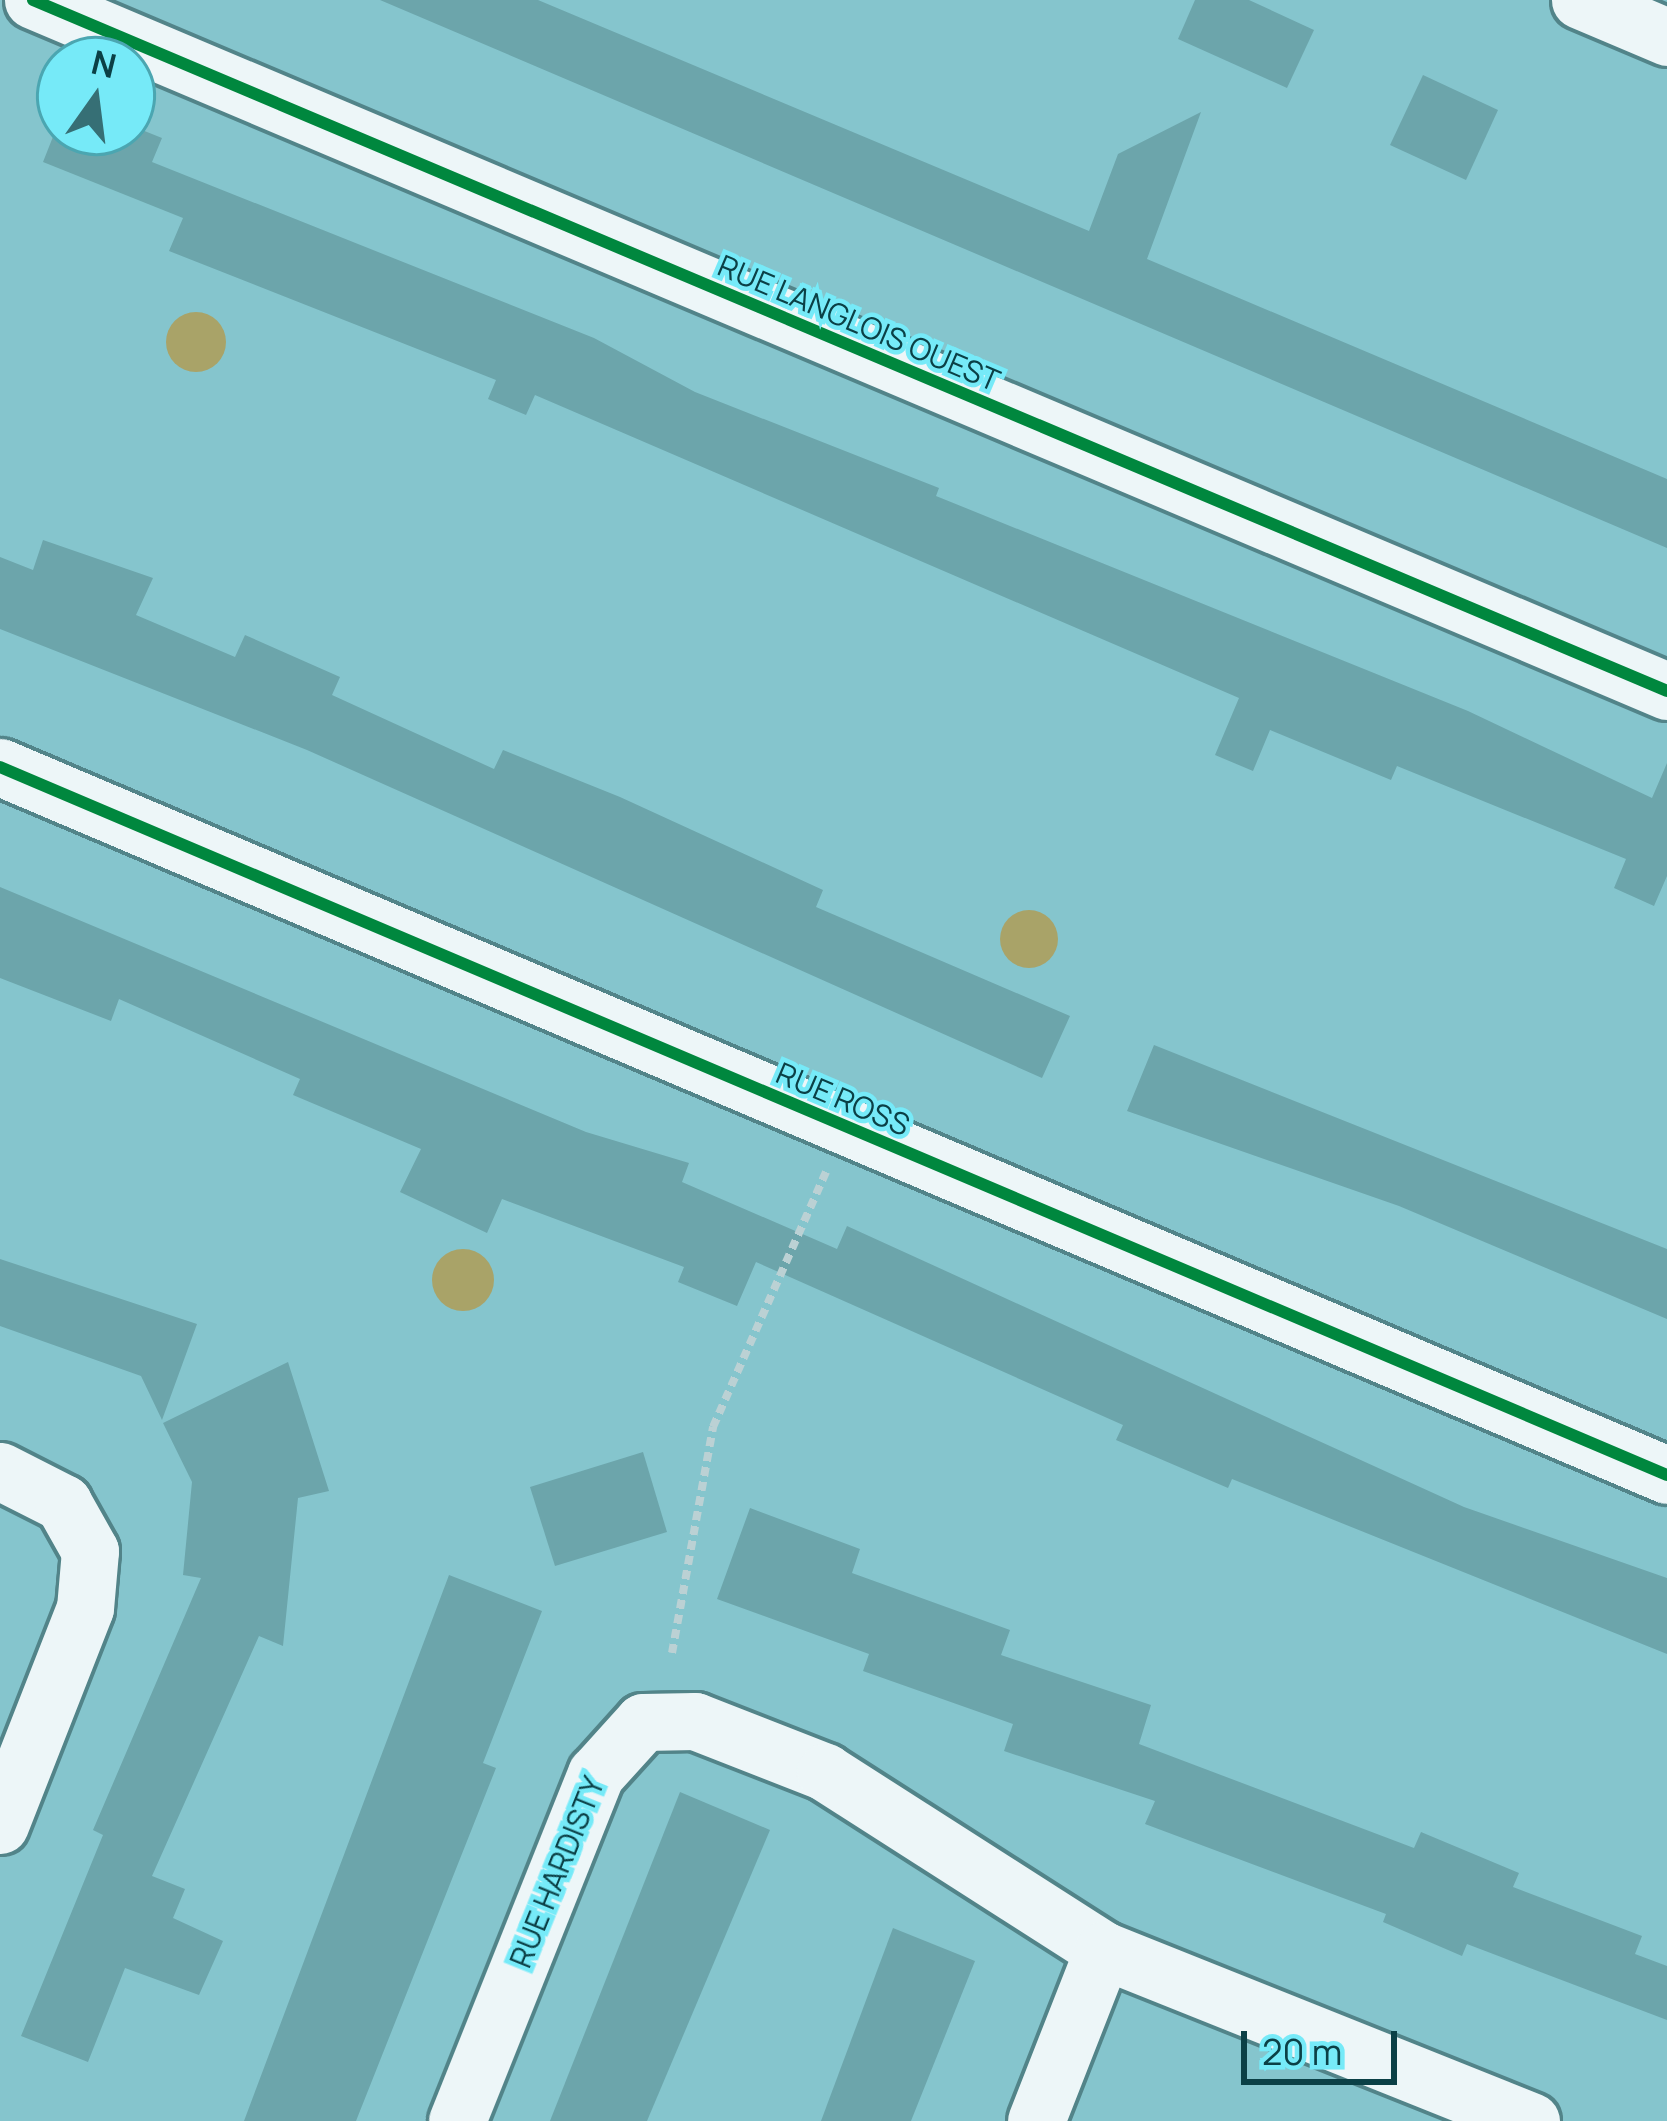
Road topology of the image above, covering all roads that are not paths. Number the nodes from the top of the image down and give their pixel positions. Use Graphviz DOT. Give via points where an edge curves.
graph roads {
  1 [pos="33,0"];
  2 [pos="1580,0"];
  3 [pos="1667,37"];
  4 [pos="1667,691"];
  5 [pos="0,767"];
  6 [pos="0,1471"];
  7 [pos="1667,1475"];
  8 [pos="0,1826"];
  9 [pos="1103,1950"];
  10 [pos="457,2121"];
  11 [pos="1036,2121"];
  12 [pos="1531,2121"];
  1 -- 4 [label="street, RUE LANGLOIS OUEST"];
  2 -- 3 [label="street"];
  5 -- 7 [label="street, RUE ROSS"];
  6 -- 8 [label="street" via="63,1503 90,1551 85,1608"];
  9 -- 10 [label="street, RUE HARDISTY" via="825,1772 695,1721 643,1722 596,1774"];
  9 -- 11 [label="street"];
  9 -- 12 [label="street, RUE HARDISTY"];
}
